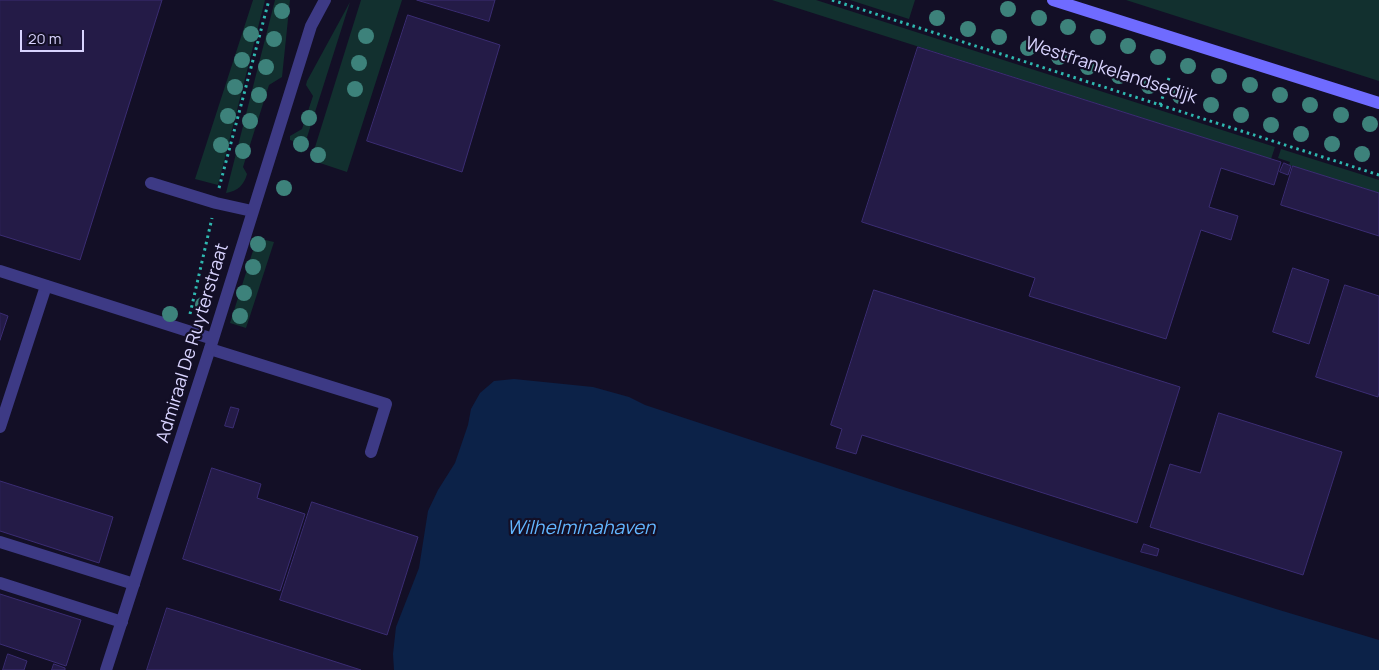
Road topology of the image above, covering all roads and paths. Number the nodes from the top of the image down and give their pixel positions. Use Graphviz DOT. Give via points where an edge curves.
graph roads {
  1 [pos="269,0"];
  2 [pos="314,0"];
  3 [pos="326,0"];
  4 [pos="832,0"];
  5 [pos="1053,0"];
  6 [pos="311,26"];
  7 [pos="1170,75"];
  8 [pos="1379,103"];
  9 [pos="1160,105"];
  10 [pos="1379,175"];
  11 [pos="151,183"];
  12 [pos="216,203"];
  13 [pos="252,211"];
  14 [pos="0,271"];
  15 [pos="46,286"];
  16 [pos="186,331"];
  17 [pos="212,344"];
  18 [pos="0,427"];
  19 [pos="371,452"];
  20 [pos="0,542"];
  21 [pos="0,584"];
  22 [pos="134,584"];
  23 [pos="122,622"];
  24 [pos="106,670"];
  1 -- 12 [label="path"];
  2 -- 6 [label="street, Admiraal De Ruyterstraat"];
  3 -- 6 [label="street, Admiraal De Ruyterstraat"];
  4 -- 9 [label="path, Westfrankelandsedijk"];
  5 -- 8 [label="street"];
  6 -- 13 [label="street, Admiraal De Ruyterstraat"];
  7 -- 9 [label="path"];
  9 -- 10 [label="path, Westfrankelandsedijk"];
  11 -- 12 [label="street"];
  12 -- 13 [label="street"];
  12 -- 16 [label="path"];
  13 -- 17 [label="street, Admiraal De Ruyterstraat"];
  14 -- 15 [label="street"];
  15 -- 16 [label="street"];
  15 -- 18 [label="street"];
  16 -- 17 [label="street"];
  17 -- 19 [label="street" via="386,404"];
  17 -- 22 [label="street, Admiraal De Ruyterstraat"];
  20 -- 22 [label="street"];
  21 -- 23 [label="street"];
  22 -- 23 [label="street, Admiraal De Ruyterstraat"];
  23 -- 24 [label="street, Admiraal De Ruyterstraat"];
}
